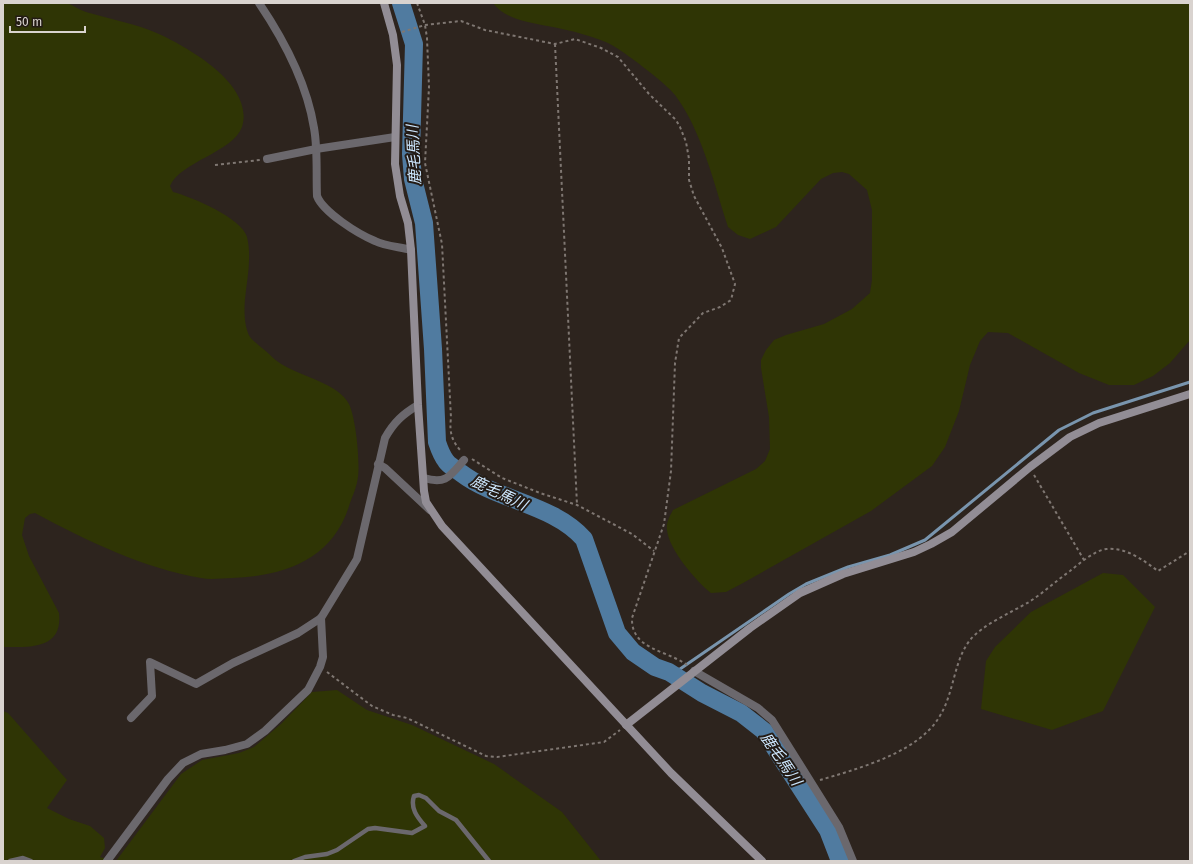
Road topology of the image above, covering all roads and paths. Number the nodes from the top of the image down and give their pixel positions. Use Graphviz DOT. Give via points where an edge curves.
graph roads {
  1 [pos="259,3"];
  2 [pos="384,3"];
  3 [pos="418,3"];
  4 [pos="425,25"];
  5 [pos="398,33"];
  6 [pos="555,44"];
  7 [pos="395,137"];
  8 [pos="316,149"];
  9 [pos="267,159"];
  10 [pos="215,166"];
  11 [pos="411,250"];
  12 [pos="1190,394"];
  13 [pos="418,405"];
  14 [pos="464,460"];
  15 [pos="378,464"];
  16 [pos="1030,467"];
  17 [pos="424,478"];
  18 [pos="577,505"];
  19 [pos="433,514"];
  20 [pos="654,551"];
  21 [pos="1190,551"];
  22 [pos="1084,560"];
  23 [pos="321,618"];
  24 [pos="320,668"];
  25 [pos="690,670"];
  26 [pos="130,718"];
  27 [pos="626,725"];
  28 [pos="811,783"];
  29 [pos="10,861"];
  30 [pos="31,861"];
  31 [pos="106,861"];
  32 [pos="294,861"];
  33 [pos="489,861"];
  34 [pos="762,861"];
  35 [pos="853,861"];
  1 -- 8 [label="street" via="294,64 306,94"];
  2 -- 7 [label="street" via="393,34 397,65"];
  3 -- 4 [label="path"];
  4 -- 5 [label="path"];
  4 -- 6 [label="path" via="462,21 485,30"];
  4 -- 18 [label="path" via="429,87 425,163 442,244 450,431 453,441 467,456 502,478"];
  6 -- 18 [label="path"];
  6 -- 20 [label="path" via="575,39 618,57 649,94 676,120 686,142 689,180 694,196 722,248 736,284 731,300 703,313 679,338 674,363 671,471 664,524"];
  7 -- 8 [label="street"];
  7 -- 11 [label="street" via="395,164"];
  8 -- 9 [label="street"];
  8 -- 11 [label="street" via="317,196 320,203 358,232 376,242"];
  9 -- 10 [label="path"];
  11 -- 13 [label="street"];
  12 -- 16 [label="street" via="1099,423 1070,437"];
  13 -- 15 [label="street" via="402,414 393,424 385,438"];
  13 -- 17 [label="street"];
  14 -- 17 [label="street" via="443,481"];
  15 -- 19 [label="street"];
  15 -- 23 [label="street" via="357,559"];
  16 -- 22 [label="path"];
  16 -- 25 [label="street" via="952,532 914,552 844,574 800,593"];
  17 -- 19 [label="street" via="426,502"];
  18 -- 20 [label="path" via="632,534"];
  19 -- 27 [label="street"];
  20 -- 25 [label="path" via="632,618 632,629 638,639 653,649 678,658"];
  21 -- 22 [label="path" via="1158,570 1134,554 1120,550 1105,549"];
  22 -- 28 [label="path" via="1030,601 971,639 963,652 945,709 916,742 904,750"];
  23 -- 24 [label="street" via="323,657"];
  23 -- 26 [label="street" via="298,633 233,663 196,684 150,662 152,696"];
  24 -- 27 [label="path" via="336,677 372,706 407,718 486,756 497,757 604,742"];
  24 -- 31 [label="street" via="308,690 265,731 247,744 201,754 183,763"];
  25 -- 27 [label="street"];
  25 -- 28 [label="street" via="758,708 772,720"];
  27 -- 34 [label="street" via="671,773"];
  28 -- 35 [label="street" via="839,827"];
  29 -- 30 [label="lane" via="23,858"];
  32 -- 33 [label="lane" via="337,850 368,829 412,834 424,826 415,814 412,803 414,796 419,795 426,798 439,811 456,820"];
}
